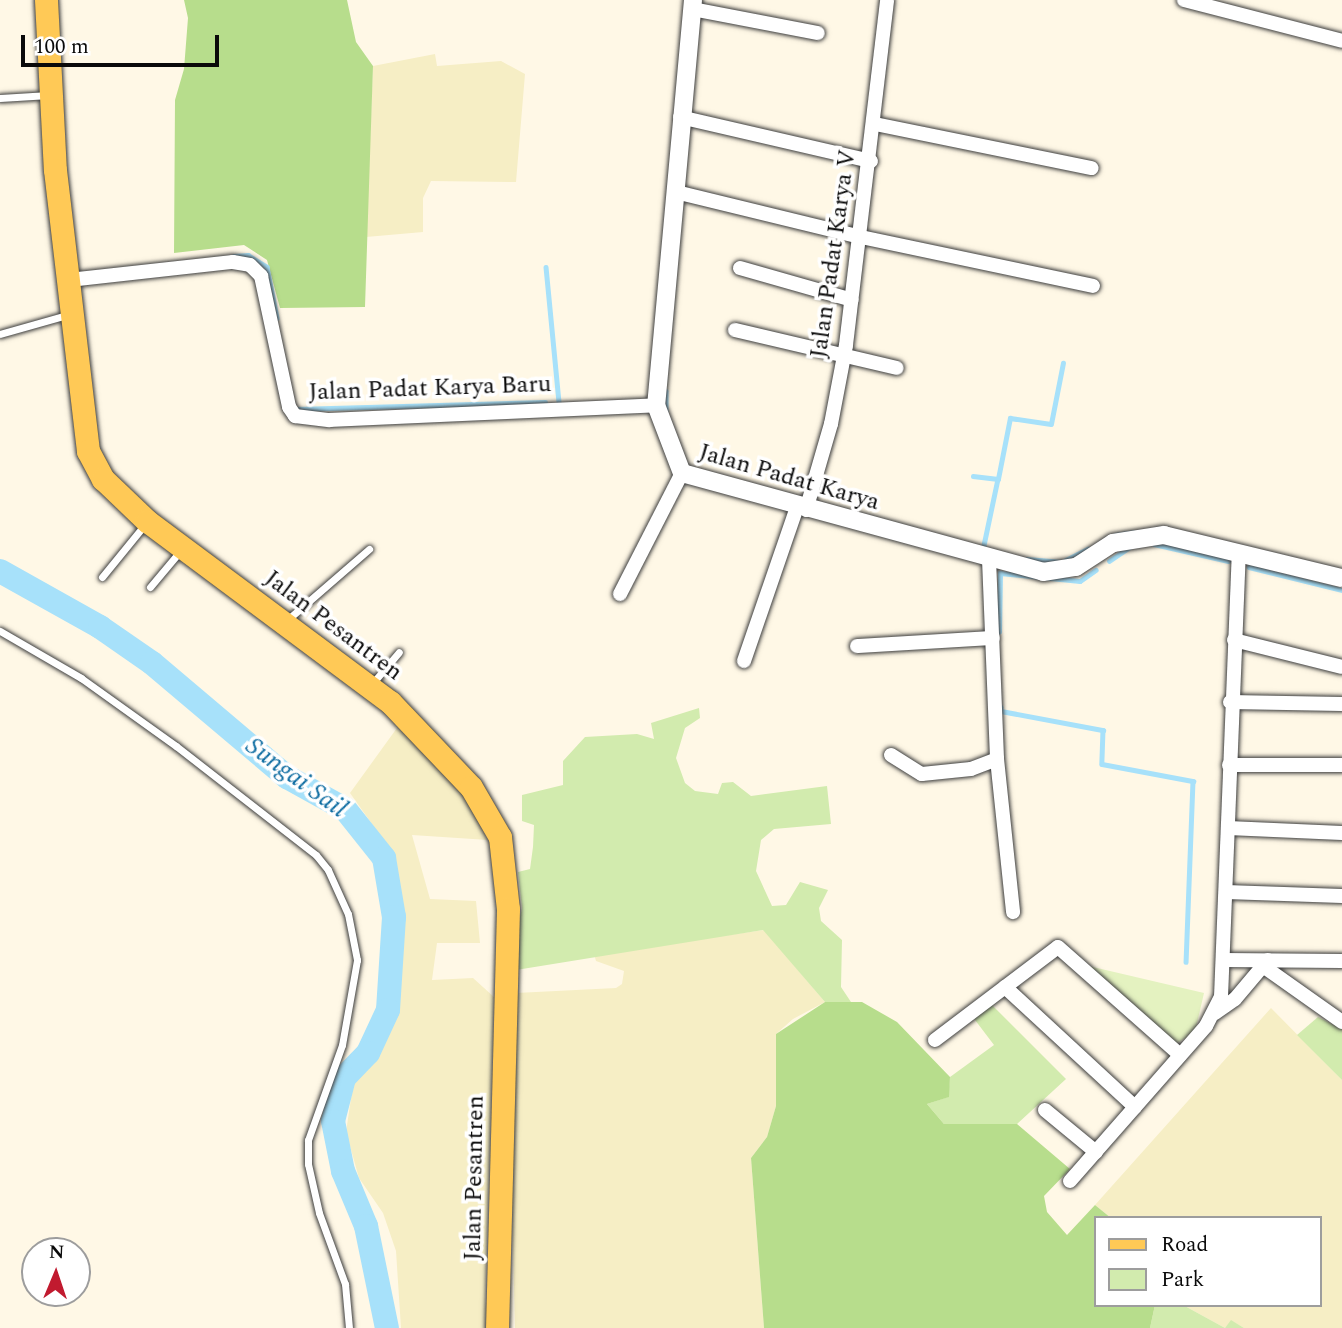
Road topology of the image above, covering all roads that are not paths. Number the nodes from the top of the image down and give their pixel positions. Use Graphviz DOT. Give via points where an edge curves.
graph roads {
  1 [pos="46,0"];
  2 [pos="887,0"];
  3 [pos="1184,0"];
  4 [pos="692,5"];
  5 [pos="818,33"];
  6 [pos="1342,41"];
  7 [pos="50,95"];
  8 [pos="0,98"];
  9 [pos="680,117"];
  10 [pos="875,124"];
  11 [pos="871,161"];
  12 [pos="1092,168"];
  13 [pos="676,192"];
  14 [pos="861,237"];
  15 [pos="740,268"];
  16 [pos="69,280"];
  17 [pos="1093,286"];
  18 [pos="852,300"];
  19 [pos="72,313"];
  20 [pos="735,330"];
  21 [pos="0,334"];
  22 [pos="843,358"];
  23 [pos="897,368"];
  24 [pos="656,405"];
  25 [pos="682,473"];
  26 [pos="802,509"];
  27 [pos="147,521"];
  28 [pos="183,547"];
  29 [pos="369,549"];
  30 [pos="1239,553"];
  31 [pos="989,559"];
  32 [pos="102,577"];
  33 [pos="1342,578"];
  34 [pos="150,587"];
  35 [pos="620,594"];
  36 [pos="285,621"];
  37 [pos="0,631"];
  38 [pos="993,638"];
  39 [pos="1234,639"];
  40 [pos="857,646"];
  41 [pos="399,652"];
  42 [pos="744,661"];
  43 [pos="1342,667"];
  44 [pos="370,686"];
  45 [pos="1230,702"];
  46 [pos="1342,704"];
  47 [pos="891,755"];
  48 [pos="997,759"];
  49 [pos="1229,765"];
  50 [pos="1342,765"];
  51 [pos="1228,828"];
  52 [pos="1342,833"];
  53 [pos="1226,892"];
  54 [pos="1342,896"];
  55 [pos="1013,912"];
  56 [pos="1223,960"];
  57 [pos="1342,961"];
  58 [pos="1266,963"];
  59 [pos="1005,987"];
  60 [pos="1214,1014"];
  61 [pos="1342,1022"];
  62 [pos="935,1041"];
  63 [pos="1180,1055"];
  64 [pos="1135,1107"];
  65 [pos="1045,1110"];
  66 [pos="1096,1152"];
  67 [pos="1070,1181"];
  68 [pos="349,1328"];
  69 [pos="497,1328"];
  1 -- 7 [label="main road, Jalan Pesantren"];
  2 -- 10 [label="street, Jalan Padat Karya V"];
  3 -- 6 [label="street"];
  4 -- 5 [label="street"];
  4 -- 9 [label="street, Jalan Padat Karya"];
  7 -- 8 [label="lane"];
  7 -- 16 [label="main road, Jalan Pesantren"];
  9 -- 11 [label="street"];
  9 -- 13 [label="street, Jalan Padat Karya"];
  10 -- 11 [label="street, Jalan Padat Karya V"];
  10 -- 12 [label="street"];
  11 -- 14 [label="street, Jalan Padat Karya V"];
  13 -- 14 [label="street"];
  13 -- 24 [label="street, Jalan Padat Karya"];
  14 -- 17 [label="street"];
  14 -- 18 [label="street, Jalan Padat Karya V"];
  15 -- 18 [label="street"];
  16 -- 19 [label="main road, Jalan Pesantren"];
  16 -- 24 [label="street, Jalan Padat Karya Baru" via="233,262 250,265 261,276 289,407 295,416 330,420"];
  18 -- 22 [label="street, Jalan Padat Karya V"];
  19 -- 21 [label="lane"];
  19 -- 27 [label="main road, Jalan Pesantren" via="80,413 88,451 103,479"];
  20 -- 22 [label="street"];
  22 -- 23 [label="street"];
  22 -- 26 [label="street, Jalan Padat Karya V" via="831,424"];
  24 -- 25 [label="street, Jalan Padat Karya"];
  25 -- 26 [label="street, Jalan Padat Karya"];
  25 -- 35 [label="street"];
  26 -- 31 [label="street, Jalan Padat Karya"];
  26 -- 42 [label="street, Jalan Padat Karya V"];
  27 -- 28 [label="main road, Jalan Pesantren"];
  27 -- 32 [label="lane"];
  28 -- 34 [label="lane"];
  28 -- 36 [label="main road, Jalan Pesantren"];
  29 -- 36 [label="lane"];
  30 -- 31 [label="street, Jalan Padat Karya" via="1147,535 1114,544 1061,572"];
  30 -- 33 [label="street, Jalan Padat Karya"];
  30 -- 39 [label="street"];
  31 -- 38 [label="street"];
  36 -- 44 [label="main road, Jalan Pesantren"];
  37 -- 68 [label="lane" via="81,678 176,746 316,855 334,881 355,938 354,995 342,1045 307,1139 319,1213 345,1284"];
  38 -- 40 [label="street"];
  38 -- 48 [label="street"];
  39 -- 43 [label="street"];
  39 -- 45 [label="street"];
  41 -- 44 [label="lane"];
  44 -- 69 [label="main road, Jalan Pesantren" via="450,761 486,807 500,837 508,909"];
  45 -- 46 [label="street"];
  45 -- 49 [label="street"];
  47 -- 48 [label="street" via="922,774 971,769"];
  48 -- 55 [label="street"];
  49 -- 50 [label="street"];
  49 -- 51 [label="street"];
  51 -- 52 [label="street"];
  51 -- 53 [label="street"];
  53 -- 54 [label="street"];
  53 -- 56 [label="street"];
  56 -- 58 [label="street"];
  56 -- 60 [label="street" via="1221,997"];
  57 -- 58 [label="street"];
  58 -- 60 [label="street" via="1235,999"];
  58 -- 61 [label="street"];
  59 -- 62 [label="street"];
  59 -- 63 [label="street" via="1058,947"];
  59 -- 64 [label="street"];
  60 -- 63 [label="street"];
  63 -- 64 [label="street"];
  64 -- 66 [label="street"];
  65 -- 66 [label="street"];
  66 -- 67 [label="street"];
}
